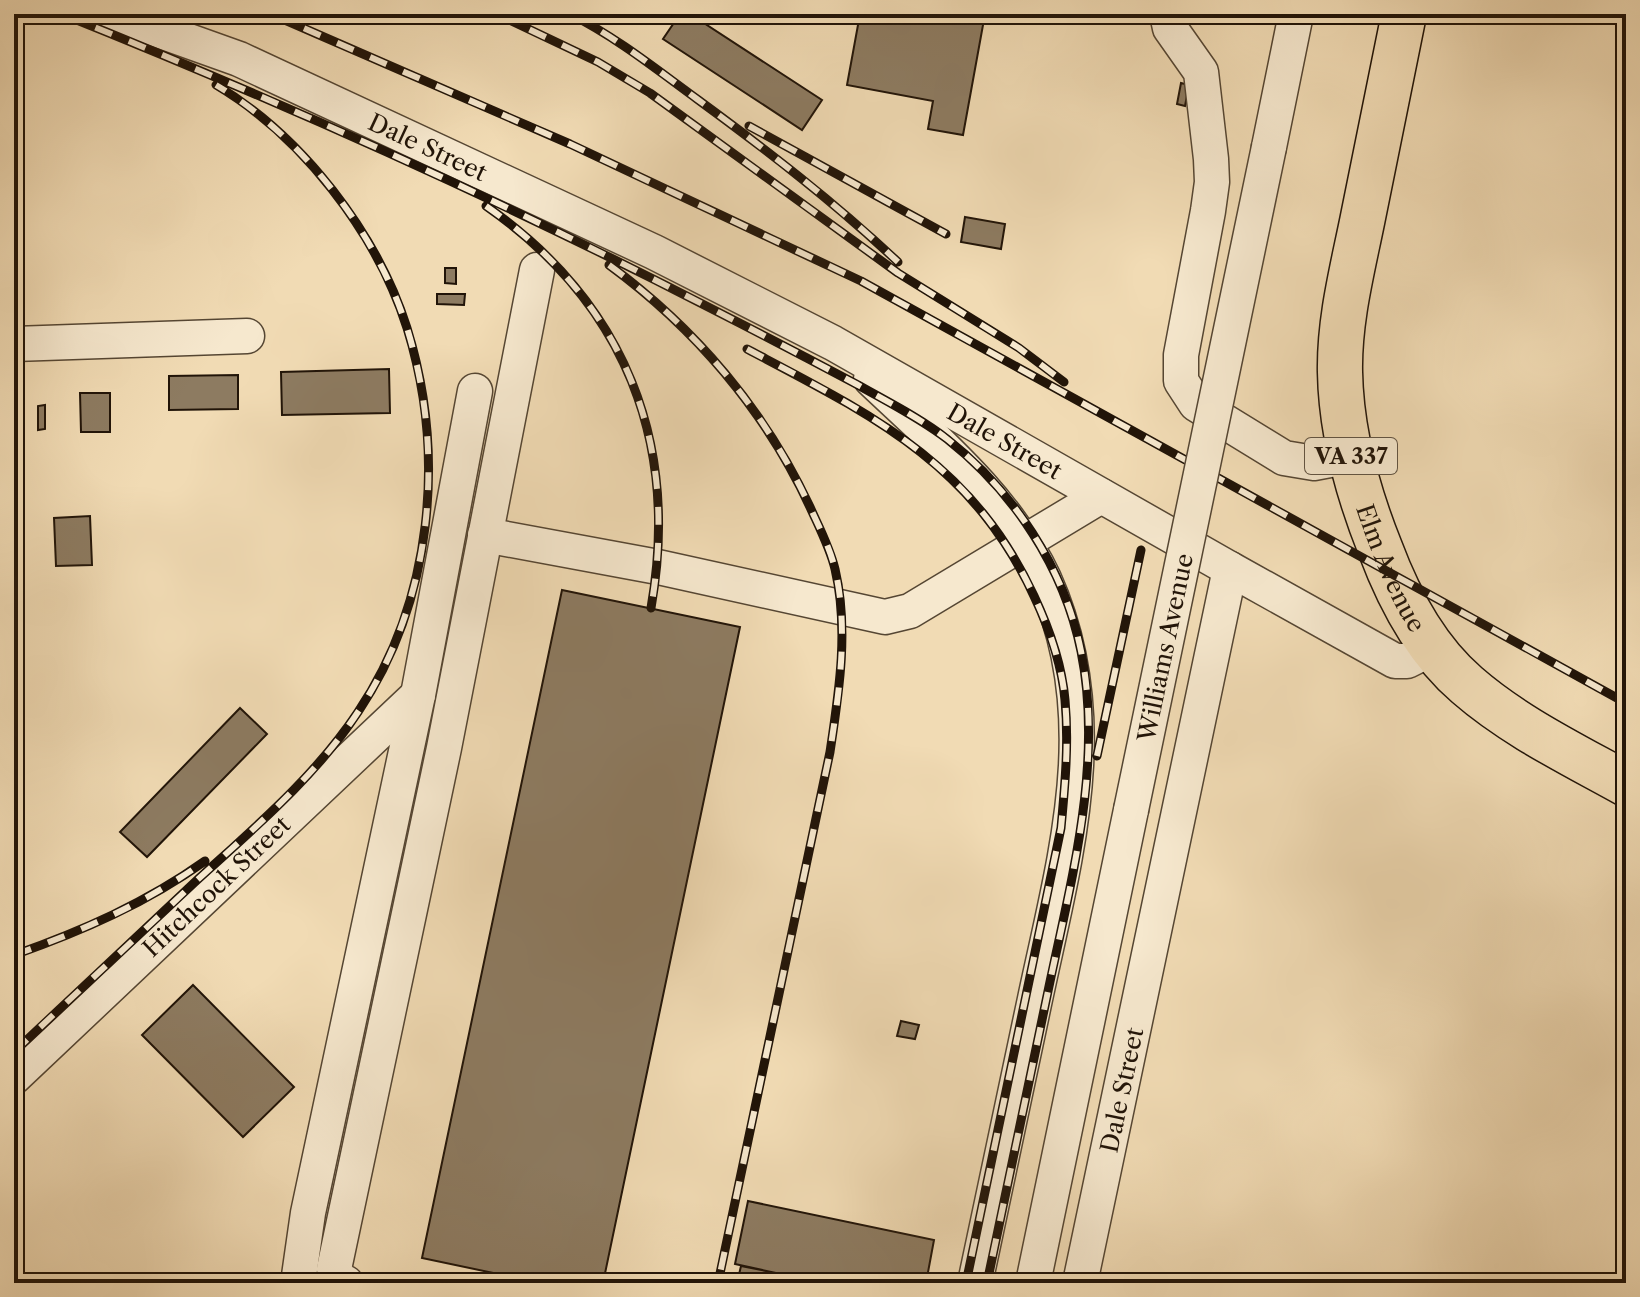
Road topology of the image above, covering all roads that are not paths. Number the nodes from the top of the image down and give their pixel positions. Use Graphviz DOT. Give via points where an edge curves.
graph roads {
  1 [pos="113,14"];
  2 [pos="1167,14"];
  3 [pos="1296,14"];
  4 [pos="1404,14"];
  5 [pos="537,270"];
  6 [pos="247,336"];
  7 [pos="833,343"];
  8 [pos="14,344"];
  9 [pos="475,391"];
  10 [pos="1351,456"];
  11 [pos="1101,496"];
  12 [pos="485,535"];
  13 [pos="1024,542"];
  14 [pos="1230,569"];
  15 [pos="1433,648"];
  16 [pos="418,695"];
  17 [pos="1626,784"];
  18 [pos="14,1077"];
  19 [pos="291,1275"];
  20 [pos="346,1283"];
  21 [pos="975,1283"];
  22 [pos="1033,1283"];
  23 [pos="1080,1283"];
  1 -- 7 [label="street, Dale Street" via="239,59 640,245"];
  2 -- 10 [label="street" via="1170,28 1201,72 1212,182 1181,355 1181,381 1196,404 1284,458 1314,463"];
  3 -- 22 [label="street, Williams Avenue, bridge"];
  4 -- 10 [label="main road, Elm Avenue / VA 337" via="1346,301 1340,372"];
  5 -- 12 [label="street"];
  6 -- 8 [label="street"];
  7 -- 11 [label="street, Dale Street"];
  7 -- 13 [label="street" via="963,469"];
  9 -- 16 [label="street"];
  10 -- 15 [label="main road, Elm Avenue / VA 337" via="1365,512 1389,572"];
  11 -- 13 [label="street"];
  11 -- 14 [label="street, Dale Street"];
  12 -- 13 [label="street" via="885,617 910,611"];
  12 -- 20 [label="street" via="334,1269"];
  13 -- 21 [label="street" via="1066,640 1078,711 1076,777 1068,853"];
  14 -- 15 [label="street" via="1395,661"];
  14 -- 23 [label="street, Dale Street"];
  15 -- 17 [label="main road, Elm Avenue / VA 337" via="1495,706"];
  16 -- 18 [label="street, Hitchcock Street"];
  16 -- 19 [label="street"];
}
